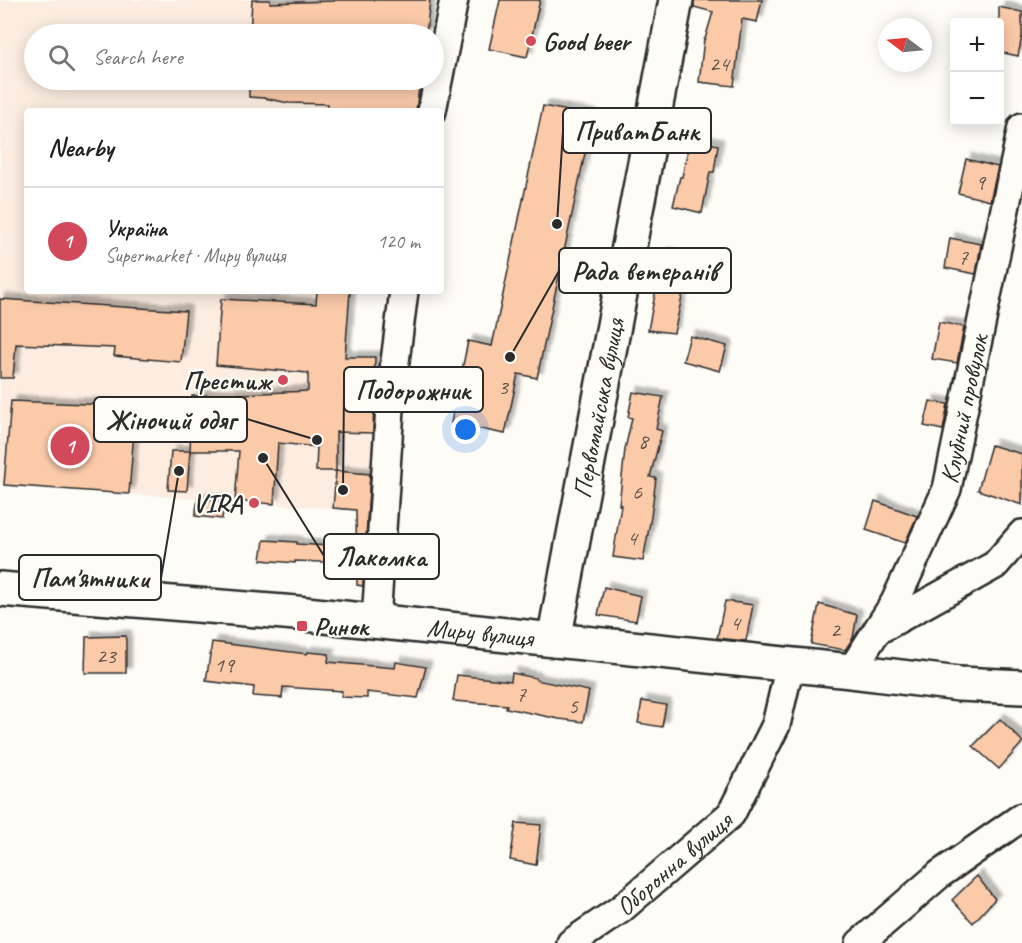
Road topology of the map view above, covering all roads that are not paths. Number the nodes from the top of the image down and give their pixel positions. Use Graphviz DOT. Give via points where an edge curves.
graph roads {
  1 [pos="454,0"];
  2 [pos="676,0"];
  3 [pos="444,50"];
  4 [pos="436,90"];
  5 [pos="433,108"];
  6 [pos="1022,127"];
  7 [pos="404,294"];
  8 [pos="1022,534"];
  9 [pos="0,589"];
  10 [pos="376,621"];
  11 [pos="876,631"];
  12 [pos="554,640"];
  13 [pos="790,665"];
  14 [pos="851,671"];
  15 [pos="1022,687"];
  16 [pos="1022,817"];
  17 [pos="571,943"];
  18 [pos="860,943"];
  1 -- 3 [label="street"];
  2 -- 12 [label="street, Первомайська вулиця"];
  4 -- 5 [label="street"];
  6 -- 11 [label="street, Клубний провулок" via="947,489 895,602"];
  7 -- 10 [label="street" via="391,393"];
  8 -- 11 [label="street" via="995,565"];
  9 -- 10 [label="street, Миру вулиця"];
  10 -- 12 [label="street, Миру вулиця"];
  11 -- 14 [label="street, Клубний провулок"];
  12 -- 13 [label="street, Миру вулиця"];
  13 -- 14 [label="street, Миру вулиця"];
  13 -- 17 [label="street, Оборонна вулиця" via="776,724 731,814 621,909"];
  14 -- 15 [label="street, Миру вулиця"];
  16 -- 18 [label="street" via="940,874"];
}
